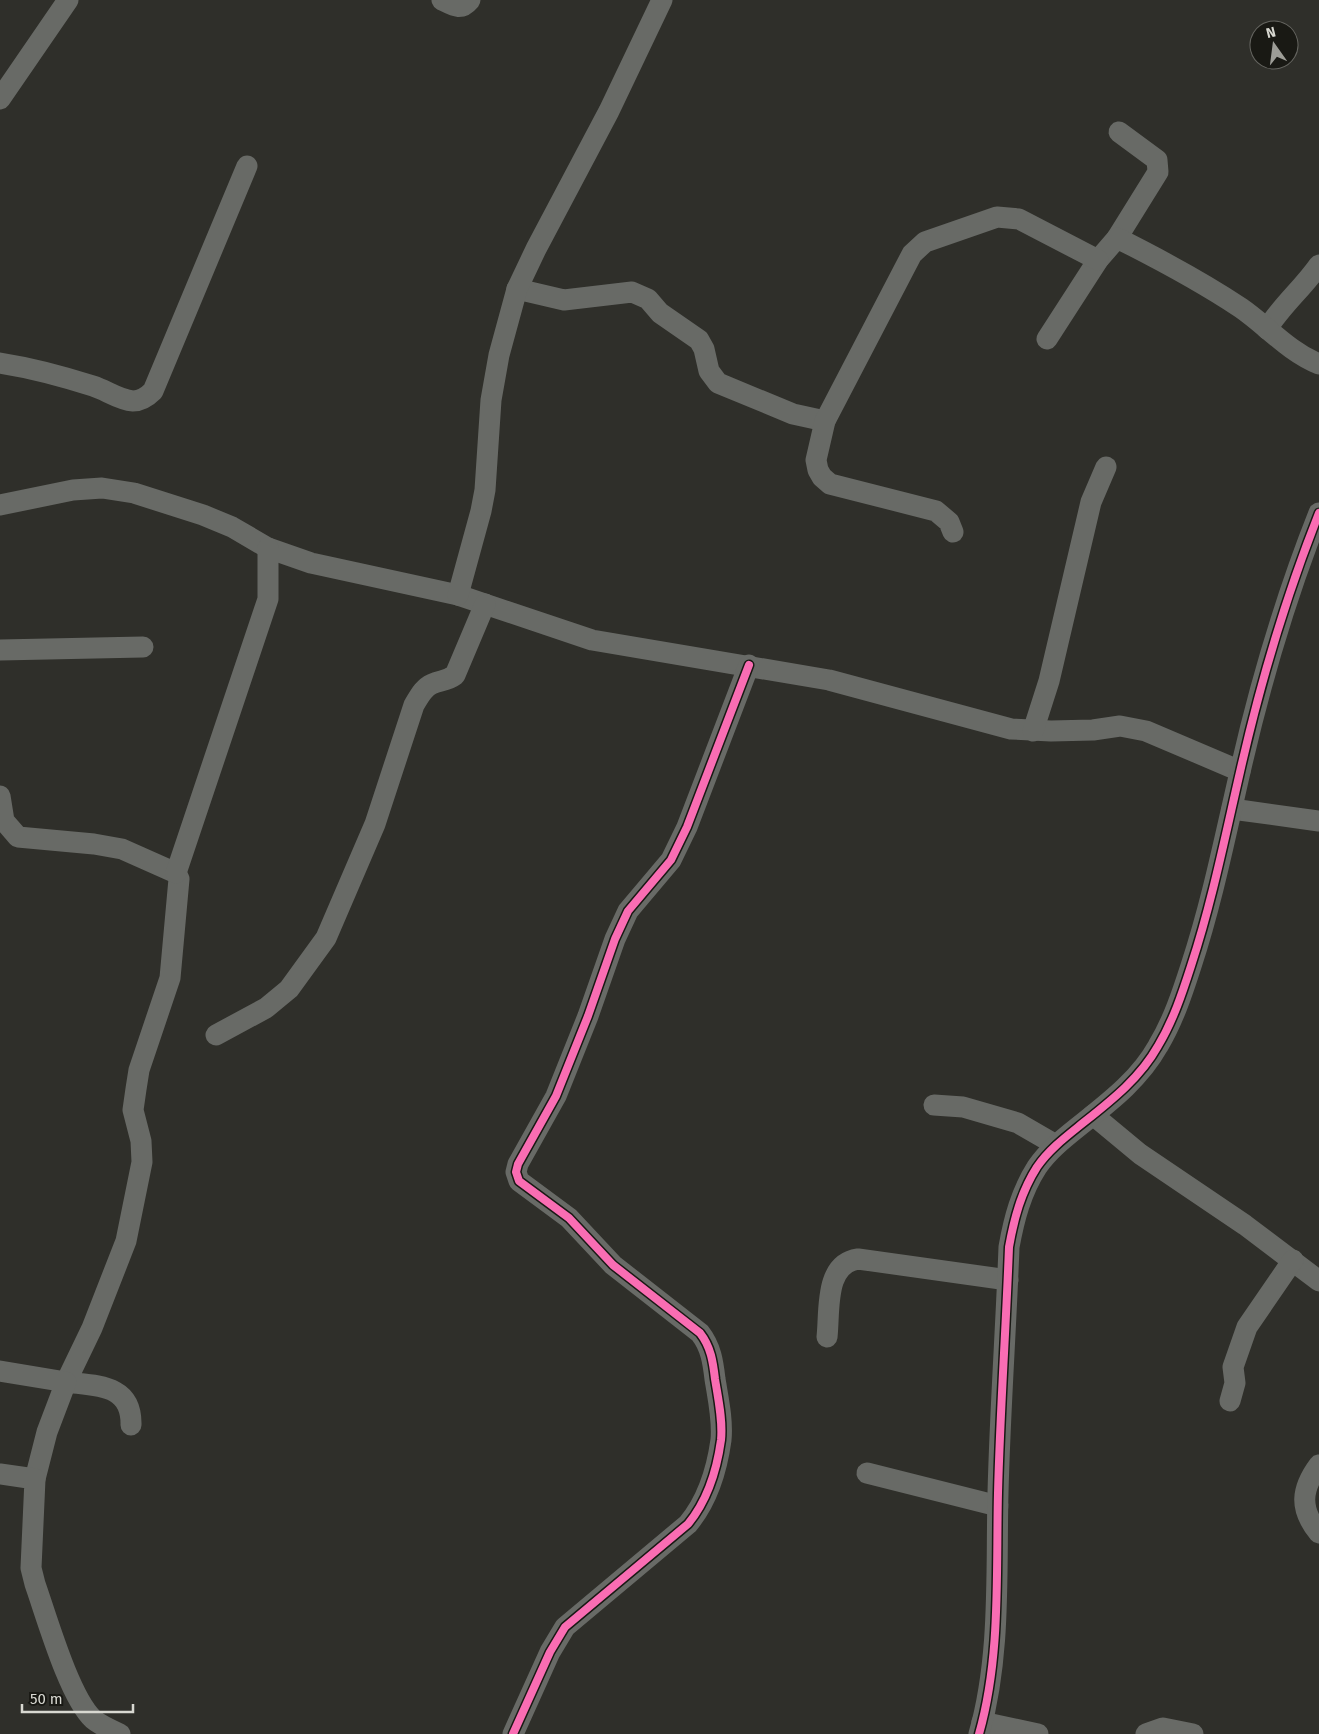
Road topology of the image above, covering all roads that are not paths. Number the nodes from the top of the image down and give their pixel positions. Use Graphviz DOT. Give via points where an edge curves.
graph roads {
  1 [pos="68,0"];
  2 [pos="442,0"];
  3 [pos="470,0"];
  4 [pos="662,0"];
  5 [pos="0,99"];
  6 [pos="1119,132"];
  7 [pos="247,166"];
  8 [pos="1117,238"];
  9 [pos="1098,260"];
  10 [pos="1319,265"];
  11 [pos="518,289"];
  12 [pos="1267,329"];
  13 [pos="1046,340"];
  14 [pos="0,363"];
  15 [pos="1319,364"];
  16 [pos="825,420"];
  17 [pos="1106,467"];
  18 [pos="0,505"];
  19 [pos="1319,513"];
  20 [pos="953,532"];
  21 [pos="268,548"];
  22 [pos="458,595"];
  23 [pos="486,604"];
  24 [pos="143,647"];
  25 [pos="0,650"];
  26 [pos="749,665"];
  27 [pos="1034,731"];
  28 [pos="1240,771"];
  29 [pos="0,796"];
  30 [pos="1232,809"];
  31 [pos="1319,821"];
  32 [pos="176,873"];
  33 [pos="216,1035"];
  34 [pos="934,1105"];
  35 [pos="1093,1115"];
  36 [pos="1056,1145"];
  37 [pos="1293,1260"];
  38 [pos="1008,1280"];
  39 [pos="1319,1281"];
  40 [pos="827,1337"];
  41 [pos="0,1371"];
  42 [pos="66,1382"];
  43 [pos="1230,1401"];
  44 [pos="131,1425"];
  45 [pos="1319,1465"];
  46 [pos="867,1473"];
  47 [pos="0,1474"];
  48 [pos="35,1479"];
  49 [pos="998,1506"];
  50 [pos="1319,1533"];
  51 [pos="981,1728"];
  52 [pos="120,1734"];
  53 [pos="513,1734"];
  54 [pos="1038,1734"];
  55 [pos="1146,1734"];
  56 [pos="1193,1734"];
  1 -- 5 [label="street"];
  2 -- 3 [label="street" via="460,8"];
  4 -- 11 [label="street"];
  6 -- 8 [label="street" via="1157,160 1158,172"];
  7 -- 14 [label="street" via="153,391 147,397 127,400 96,386 35,368"];
  8 -- 9 [label="street"];
  8 -- 12 [label="street" via="1213,290"];
  9 -- 13 [label="street"];
  9 -- 16 [label="street" via="1008,216 925,242 912,254"];
  10 -- 12 [label="street"];
  11 -- 16 [label="street" via="564,300 632,292 641,294 660,313 698,340 711,375 718,383 792,414"];
  11 -- 22 [label="street" via="499,354 491,400 481,511"];
  12 -- 15 [label="street" via="1292,349"];
  16 -- 20 [label="street" via="816,460 822,477 830,484 936,511 949,522"];
  17 -- 27 [label="street" via="1092,502"];
  18 -- 21 [label="street" via="73,490 102,488 134,493 232,527"];
  19 -- 28 [label="street" via="1296,570"];
  21 -- 22 [label="street" via="311,563"];
  21 -- 32 [label="street" via="268,599"];
  22 -- 23 [label="street"];
  23 -- 26 [label="street" via="592,640"];
  23 -- 33 [label="street" via="455,675 447,681 433,683 414,705 375,824 326,938 289,989 266,1008"];
  24 -- 25 [label="street"];
  26 -- 27 [label="street" via="829,680 1011,729"];
  26 -- 53 [label="street" via="687,827 671,860 628,912 556,1096 516,1172 519,1181 569,1218 613,1265 700,1333 711,1353 721,1439 707,1495 699,1510 688,1524 565,1627 550,1652"];
  27 -- 28 [label="street" via="1129,726 1146,730"];
  28 -- 30 [label="street"];
  29 -- 32 [label="street" via="4,821 18,838 122,849"];
  30 -- 31 [label="street"];
  30 -- 35 [label="street" via="1207,916 1168,1028 1144,1067 1127,1087"];
  32 -- 42 [label="street" via="179,893 172,966 139,1070 133,1110 142,1141 142,1162 126,1241 92,1328"];
  34 -- 36 [label="street" via="963,1108 1018,1123"];
  35 -- 36 [label="street"];
  35 -- 37 [label="street" via="1140,1154"];
  36 -- 38 [label="street" via="1025,1189 1009,1247"];
  37 -- 39 [label="street"];
  37 -- 43 [label="street" via="1246,1327 1233,1367 1235,1383"];
  38 -- 40 [label="street" via="849,1260 841,1265 833,1280"];
  38 -- 49 [label="street"];
  41 -- 42 [label="street"];
  42 -- 44 [label="street" via="106,1388 120,1395 130,1407"];
  42 -- 48 [label="street" via="47,1432"];
  45 -- 50 [label="street" via="1309,1478 1304,1494 1308,1518"];
  46 -- 49 [label="street"];
  47 -- 48 [label="street"];
  48 -- 52 [label="street" via="31,1568 35,1584 73,1689 83,1707 94,1720"];
  49 -- 51 [label="street" via="994,1630"];
  51 -- 54 [label="street"];
  55 -- 56 [label="street" via="1163,1728"];
}
